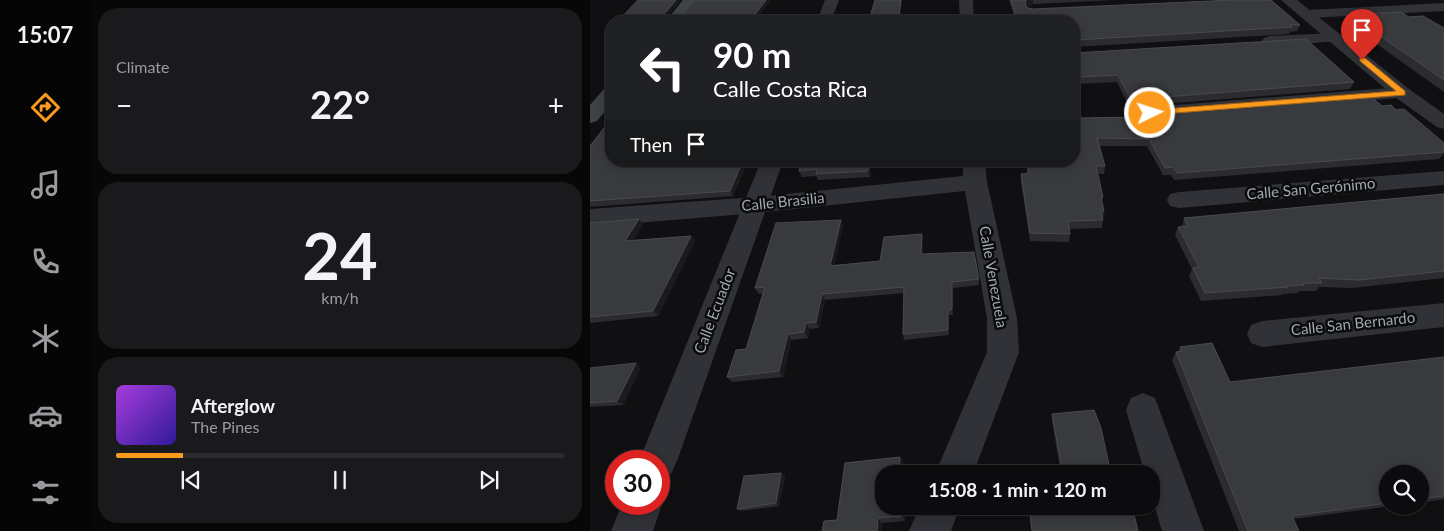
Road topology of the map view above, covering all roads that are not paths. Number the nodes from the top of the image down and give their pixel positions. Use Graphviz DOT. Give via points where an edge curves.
graph roads {
  1 [pos="692,0"];
  2 [pos="832,0"];
  3 [pos="966,0"];
  4 [pos="1288,0"];
  5 [pos="1444,7"];
  6 [pos="1409,10"];
  7 [pos="1308,14"];
  8 [pos="678,15"];
  9 [pos="826,15"];
  10 [pos="967,15"];
  11 [pos="1431,22"];
  12 [pos="1336,38"];
  13 [pos="1259,42"];
  14 [pos="1402,93"];
  15 [pos="605,100"];
  16 [pos="1150,113"];
  17 [pos="590,118"];
  18 [pos="1444,123"];
  19 [pos="770,167"];
  20 [pos="975,172"];
  21 [pos="1444,178"];
  22 [pos="1179,200"];
  23 [pos="756,205"];
  24 [pos="590,218"];
  25 [pos="1444,314"];
  26 [pos="1262,334"];
  27 [pos="1143,410"];
  28 [pos="662,450"];
  29 [pos="958,465"];
  30 [pos="638,515"];
  31 [pos="936,515"];
  32 [pos="632,531"];
  33 [pos="930,531"];
  34 [pos="1183,531"];
  1 -- 8 [label="main road"];
  2 -- 9 [label="street"];
  3 -- 10 [label="street"];
  4 -- 7 [label="street"];
  5 -- 6 [label="street"];
  6 -- 7 [label="street"];
  6 -- 11 [label="street"];
  7 -- 12 [label="street"];
  12 -- 13 [label="street"];
  12 -- 14 [label="street"];
  14 -- 16 [label="street"];
  14 -- 18 [label="street"];
  15 -- 17 [label="main road"];
  19 -- 23 [label="street, Calle Ecuador"];
  20 -- 23 [label="street, Calle Brasilia"];
  20 -- 29 [label="street, Calle Venezuela" via="1002,318 1003,352"];
  21 -- 22 [label="street, Calle San Gerónimo"];
  23 -- 24 [label="street, Calle Brasilia"];
  23 -- 28 [label="street, Calle Ecuador"];
  25 -- 26 [label="street, Calle San Bernardo"];
  27 -- 34 [label="street"];
  30 -- 32 [label="street"];
  31 -- 33 [label="street"];
}
